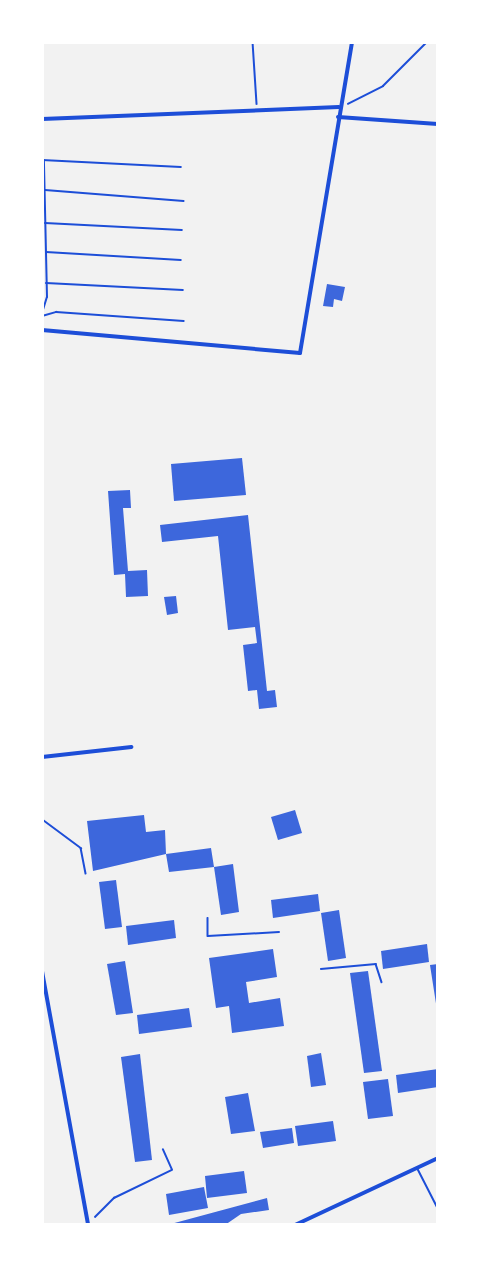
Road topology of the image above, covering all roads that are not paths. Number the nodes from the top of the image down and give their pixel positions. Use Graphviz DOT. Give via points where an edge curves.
graph roads {
  1 [pos="352,42"];
  2 [pos="339,107"];
  3 [pos="338,117"];
  4 [pos="42,119"];
  5 [pos="438,124"];
  6 [pos="43,160"];
  7 [pos="181,167"];
  8 [pos="45,190"];
  9 [pos="184,201"];
  10 [pos="45,223"];
  11 [pos="182,230"];
  12 [pos="46,252"];
  13 [pos="181,260"];
  14 [pos="46,283"];
  15 [pos="183,290"];
  16 [pos="42,315"];
  17 [pos="184,321"];
  18 [pos="42,330"];
  19 [pos="131,747"];
  20 [pos="42,757"];
  21 [pos="42,971"];
  22 [pos="438,1158"];
  23 [pos="417,1168"];
  24 [pos="438,1209"];
  25 [pos="88,1225"];
  26 [pos="295,1225"];
  1 -- 2 [label="street"];
  2 -- 3 [label="street"];
  2 -- 4 [label="street"];
  3 -- 5 [label="street"];
  3 -- 18 [label="street" via="300,353"];
  6 -- 7 [label="lane"];
  6 -- 8 [label="lane"];
  8 -- 9 [label="lane"];
  8 -- 10 [label="lane"];
  10 -- 11 [label="lane"];
  10 -- 12 [label="lane"];
  12 -- 13 [label="lane"];
  12 -- 14 [label="lane"];
  14 -- 15 [label="lane"];
  14 -- 16 [label="lane"];
  16 -- 17 [label="lane"];
  19 -- 20 [label="street"];
  21 -- 25 [label="street"];
  22 -- 23 [label="street"];
  23 -- 24 [label="lane"];
  23 -- 26 [label="street"];
}
